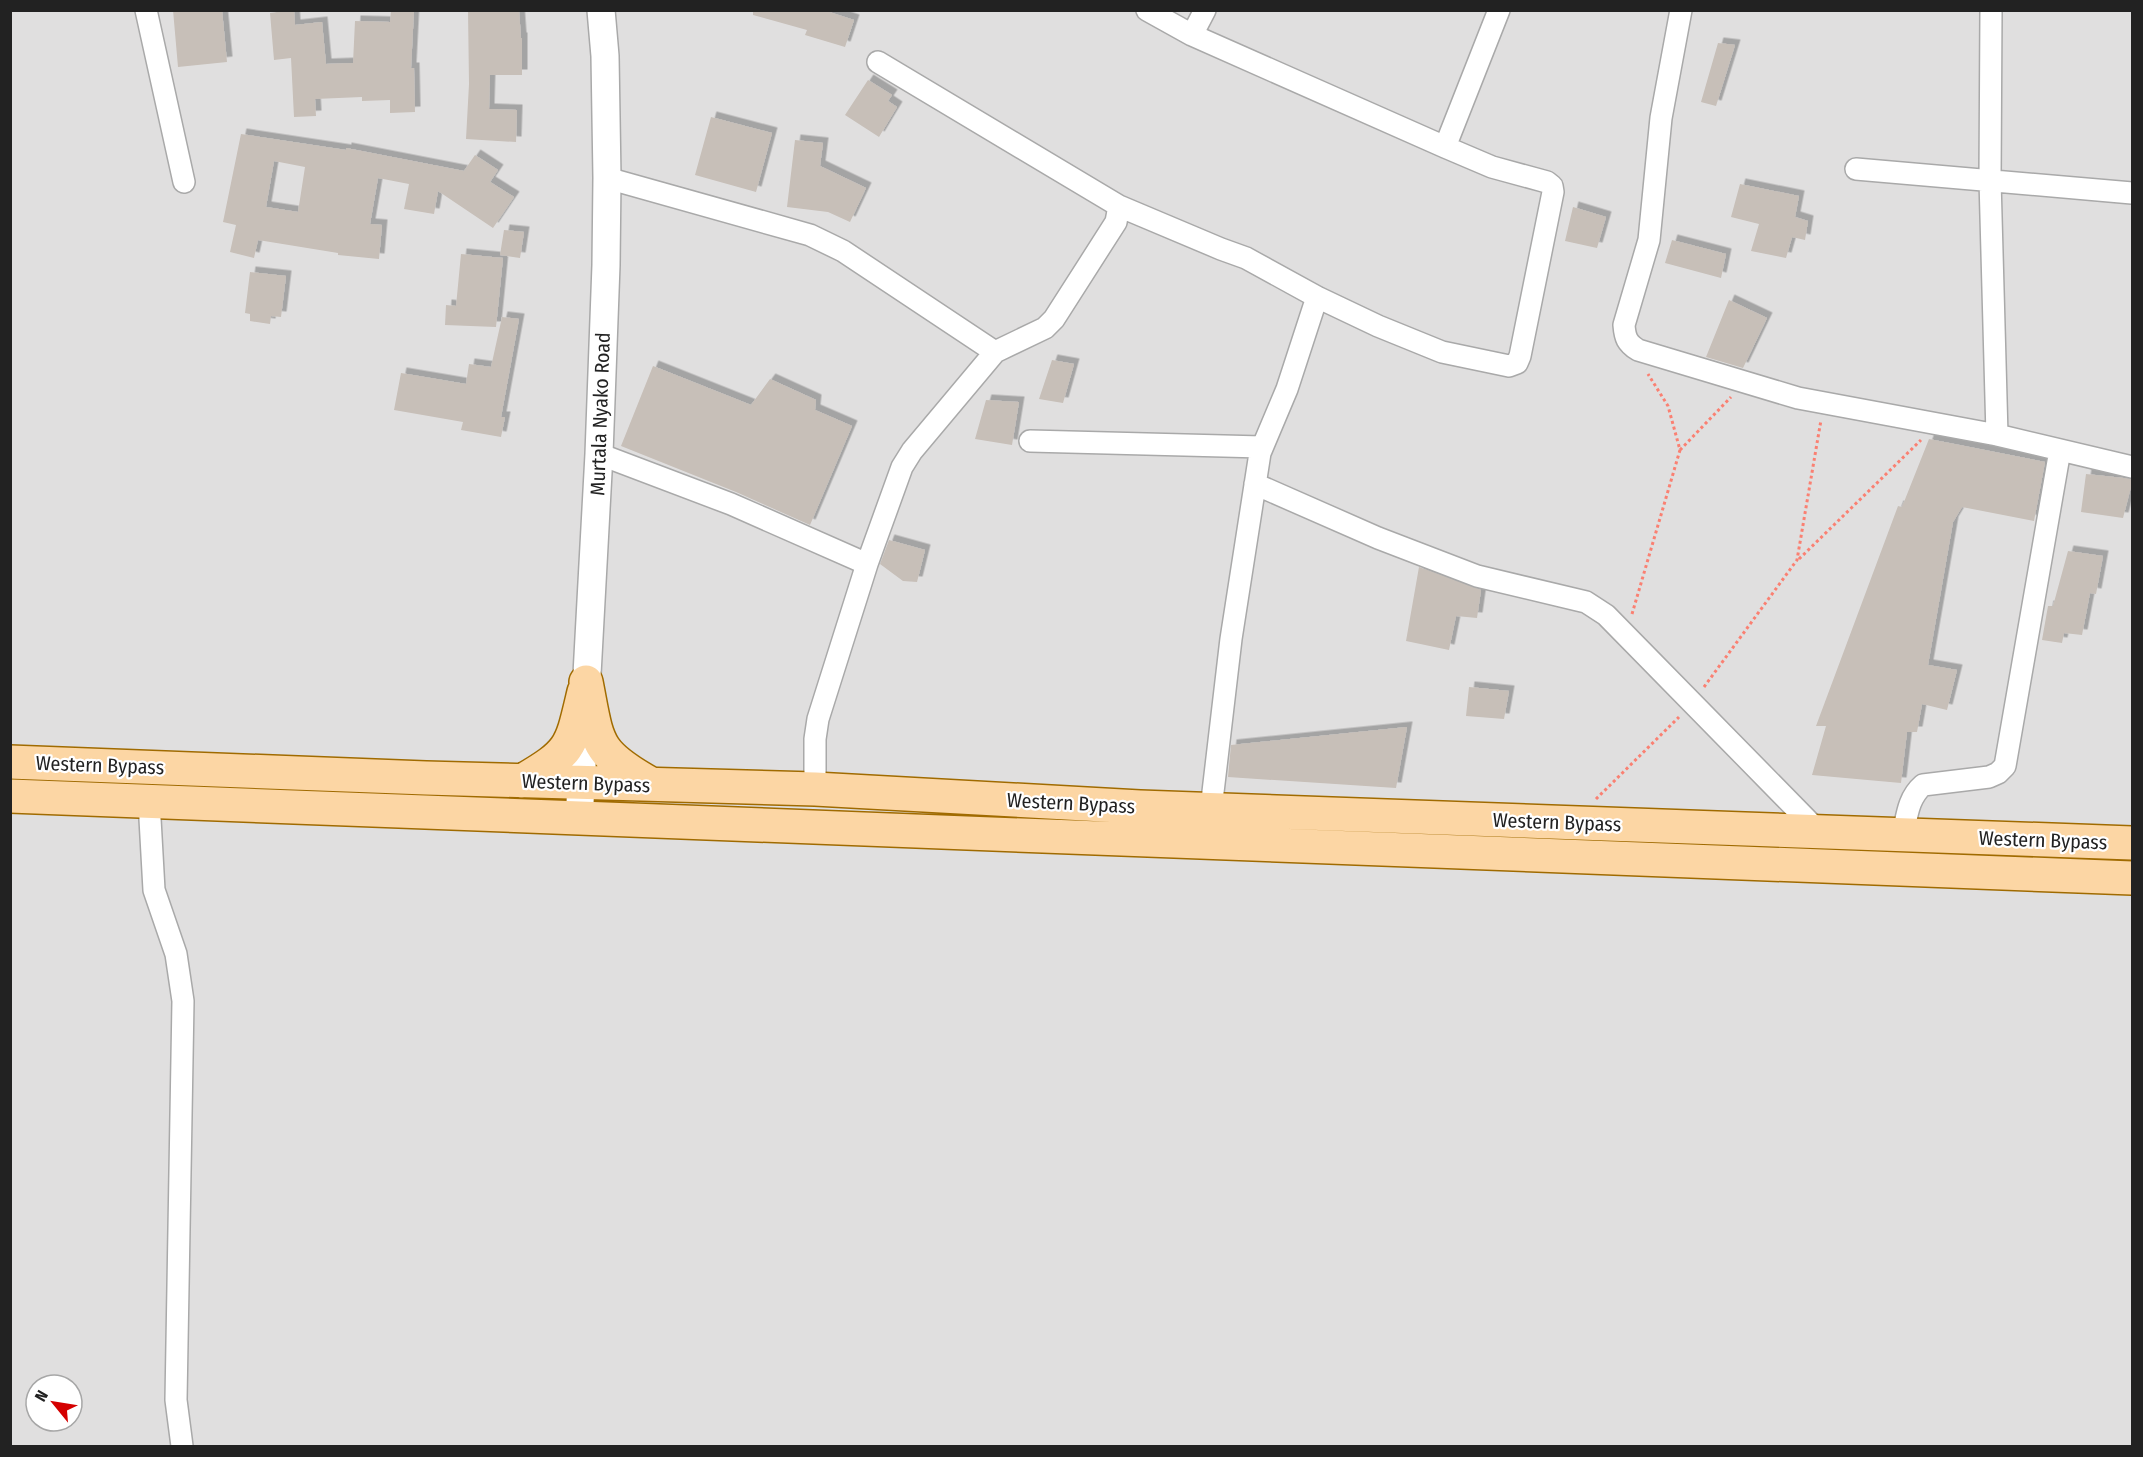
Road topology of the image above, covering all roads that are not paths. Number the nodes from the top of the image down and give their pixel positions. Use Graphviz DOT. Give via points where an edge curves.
graph roads {
  1 [pos="146,10"];
  2 [pos="600,10"];
  3 [pos="1147,10"];
  4 [pos="1205,10"];
  5 [pos="1499,10"];
  6 [pos="1681,10"];
  7 [pos="1990,10"];
  8 [pos="1192,35"];
  9 [pos="878,62"];
  10 [pos="1444,147"];
  11 [pos="1856,169"];
  12 [pos="607,178"];
  13 [pos="1990,180"];
  14 [pos="184,182"];
  15 [pos="2133,193"];
  16 [pos="1119,206"];
  17 [pos="1317,297"];
  18 [pos="995,352"];
  19 [pos="1997,435"];
  20 [pos="1030,441"];
  21 [pos="1262,447"];
  22 [pos="2060,450"];
  23 [pos="599,454"];
  24 [pos="2133,467"];
  25 [pos="1255,484"];
  26 [pos="867,564"];
  27 [pos="586,682"];
  28 [pos="10,762"];
  29 [pos="522,781"];
  30 [pos="580,783"];
  31 [pos="654,785"];
  32 [pos="815,789"];
  33 [pos="10,796"];
  34 [pos="149,801"];
  35 [pos="1210,809"];
  36 [pos="579,818"];
  37 [pos="1820,832"];
  38 [pos="1903,834"];
  39 [pos="2133,843"];
  40 [pos="2133,878"];
  41 [pos="182,1446"];
  1 -- 14 [label="street"];
  2 -- 12 [label="street, Murtala Nyako Road" via="605,56"];
  3 -- 8 [label="street"];
  4 -- 8 [label="street"];
  5 -- 10 [label="street"];
  6 -- 19 [label="street" via="1661,118 1649,240 1624,325 1629,344 1798,398"];
  7 -- 13 [label="street"];
  8 -- 10 [label="street"];
  9 -- 16 [label="street"];
  10 -- 17 [label="street" via="1552,186 1516,363 1509,366 1442,352"];
  11 -- 13 [label="street"];
  12 -- 18 [label="street" via="810,235 843,251"];
  12 -- 23 [label="street, Murtala Nyako Road"];
  13 -- 15 [label="street"];
  13 -- 19 [label="street"];
  16 -- 17 [label="street" via="1246,258"];
  16 -- 18 [label="street" via="1116,222 1054,319 1045,328"];
  17 -- 21 [label="street" via="1287,389"];
  18 -- 26 [label="street" via="907,459"];
  19 -- 22 [label="street"];
  20 -- 21 [label="street"];
  21 -- 25 [label="street"];
  22 -- 24 [label="street"];
  22 -- 38 [label="street" via="2005,766 1989,777 1923,785 1910,802"];
  23 -- 26 [label="street" via="731,504"];
  23 -- 27 [label="street, Murtala Nyako Road"];
  25 -- 35 [label="street"];
  25 -- 37 [label="street" via="1477,576 1587,602 1606,615"];
  26 -- 32 [label="street" via="818,719"];
  27 -- 29 [label="main road" via="571,742 553,763"];
  27 -- 30 [label="street, Murtala Nyako Road"];
  27 -- 31 [label="main road" via="595,730 604,749 617,764"];
  28 -- 29 [label="main road, Western Bypass"];
  29 -- 30 [label="main road, Western Bypass"];
  30 -- 31 [label="main road, Western Bypass"];
  30 -- 36 [label="street, Murtala Nyako Road"];
  31 -- 32 [label="main road, Western Bypass"];
  32 -- 35 [label="main road, Western Bypass"];
  33 -- 34 [label="main road, Western Bypass"];
  34 -- 36 [label="main road, Western Bypass"];
  34 -- 41 [label="street" via="154,890 176,954 183,1001 176,1400"];
  35 -- 37 [label="main road, Western Bypass"];
  36 -- 40 [label="main road, Western Bypass"];
  37 -- 38 [label="main road, Western Bypass"];
  38 -- 39 [label="main road, Western Bypass"];
}
